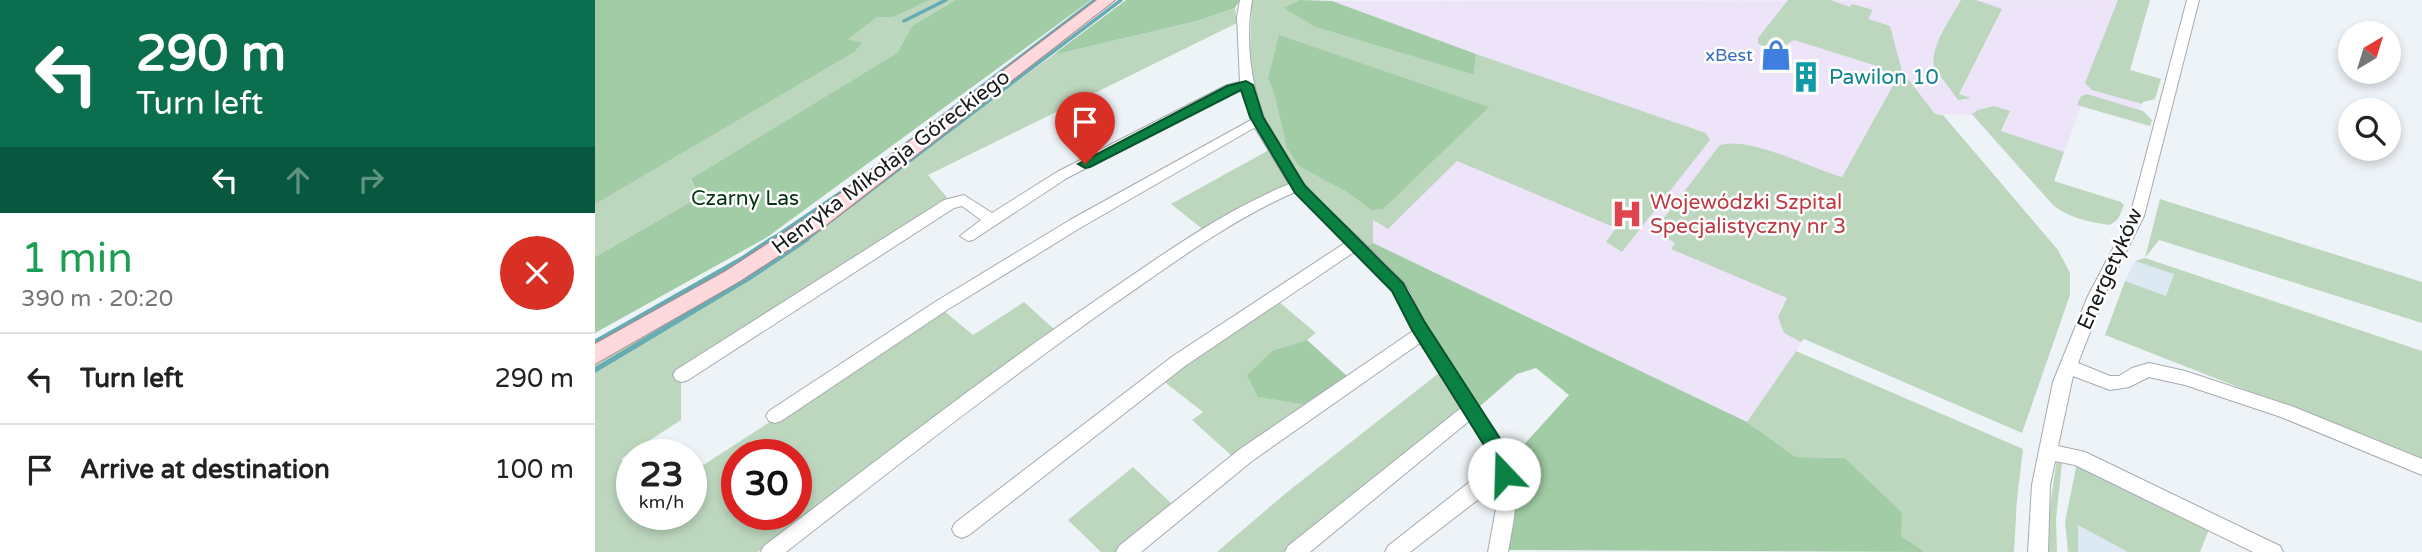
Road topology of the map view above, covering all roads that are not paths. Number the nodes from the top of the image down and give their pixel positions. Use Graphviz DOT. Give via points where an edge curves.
graph roads {
  1 [pos="1107,0"];
  2 [pos="1246,0"];
  3 [pos="2193,0"];
  4 [pos="1246,85"];
  5 [pos="1259,122"];
  6 [pos="1297,186"];
  7 [pos="991,220"];
  8 [pos="968,236"];
  9 [pos="1353,245"];
  10 [pos="1423,332"];
  11 [pos="595,355"];
  12 [pos="2067,366"];
  13 [pos="682,376"];
  14 [pos="1472,411"];
  15 [pos="775,416"];
  16 [pos="2047,451"];
  17 [pos="2422,467"];
  18 [pos="1504,474"];
  19 [pos="962,529"];
  20 [pos="2037,548"];
  21 [pos="771,552"];
  22 [pos="1126,552"];
  23 [pos="1295,552"];
  24 [pos="1395,552"];
  25 [pos="1498,552"];
  26 [pos="2273,552"];
  1 -- 11 [label="main road, Henryka Mikołaja Góreckiego" via="819,220 733,276"];
  2 -- 4 [label="street"];
  3 -- 12 [label="street, Energetyków" via="2137,216"];
  4 -- 5 [label="street"];
  4 -- 7 [label="street" via="1062,175"];
  5 -- 6 [label="street"];
  5 -- 15 [label="street" via="1075,224"];
  6 -- 9 [label="street"];
  6 -- 21 [label="street" via="1184,248 1091,311"];
  7 -- 8 [label="street"];
  7 -- 13 [label="street" via="964,200 949,204"];
  9 -- 10 [label="street" via="1398,288"];
  9 -- 19 [label="street" via="1179,360"];
  10 -- 14 [label="street"];
  10 -- 22 [label="street" via="1256,448"];
  12 -- 16 [label="street, Energetyków"];
  12 -- 17 [label="street" via="2113,383 2149,370 2256,399"];
  14 -- 18 [label="street" via="1492,442"];
  14 -- 23 [label="street"];
  16 -- 20 [label="street, Energetyków"];
  16 -- 26 [label="street" via="2078,458"];
  18 -- 24 [label="street" via="1488,479"];
  18 -- 25 [label="street" via="1506,509"];
}
